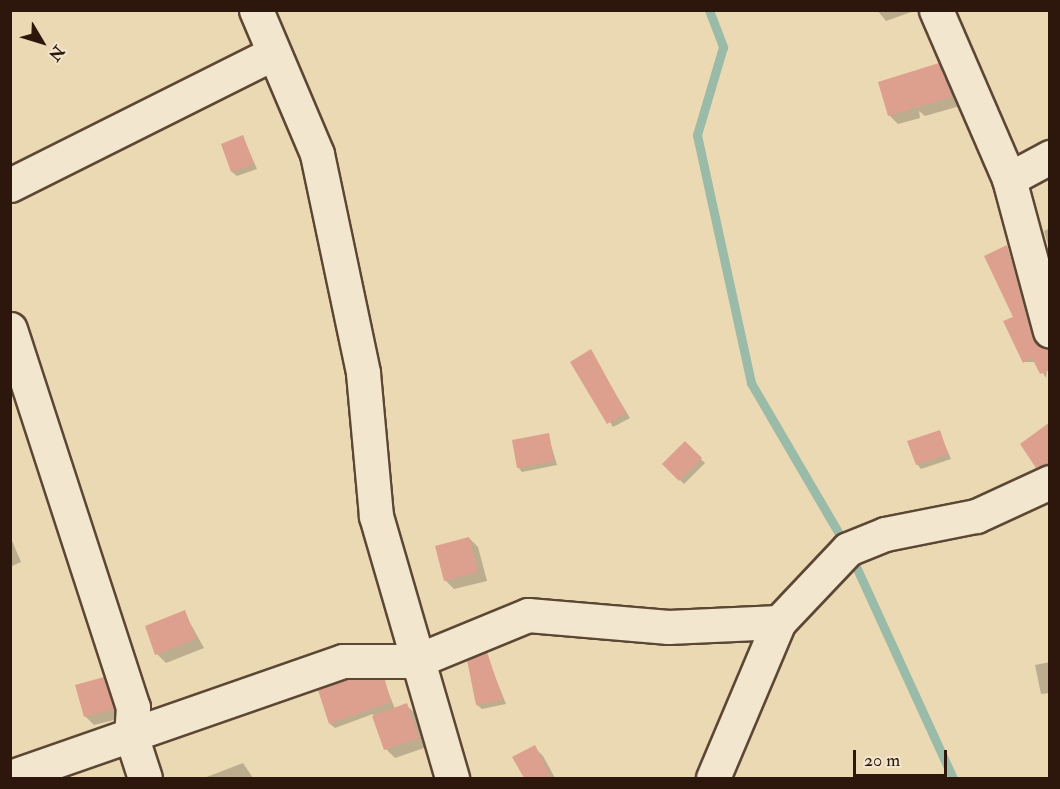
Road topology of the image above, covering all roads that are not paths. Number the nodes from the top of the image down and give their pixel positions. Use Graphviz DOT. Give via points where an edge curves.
graph roads {
  1 [pos="256,10"];
  2 [pos="936,10"];
  3 [pos="270,56"];
  4 [pos="1050,157"];
  5 [pos="1009,179"];
  6 [pos="10,185"];
  7 [pos="10,328"];
  8 [pos="1050,331"];
  9 [pos="1050,482"];
  10 [pos="779,622"];
  11 [pos="416,661"];
  12 [pos="130,735"];
  13 [pos="10,777"];
  14 [pos="145,778"];
  15 [pos="452,778"];
  16 [pos="714,778"];
  1 -- 3 [label="street"];
  2 -- 5 [label="street"];
  3 -- 6 [label="street"];
  3 -- 11 [label="street" via="317,154 327,193 363,373 376,516"];
  4 -- 5 [label="street"];
  5 -- 8 [label="street"];
  7 -- 12 [label="street" via="133,707"];
  9 -- 10 [label="street" via="965,520 885,534 848,549"];
  10 -- 11 [label="street" via="668,627 528,615"];
  10 -- 16 [label="street"];
  11 -- 12 [label="street" via="344,662"];
  11 -- 15 [label="street"];
  12 -- 13 [label="street"];
  12 -- 14 [label="street"];
}
